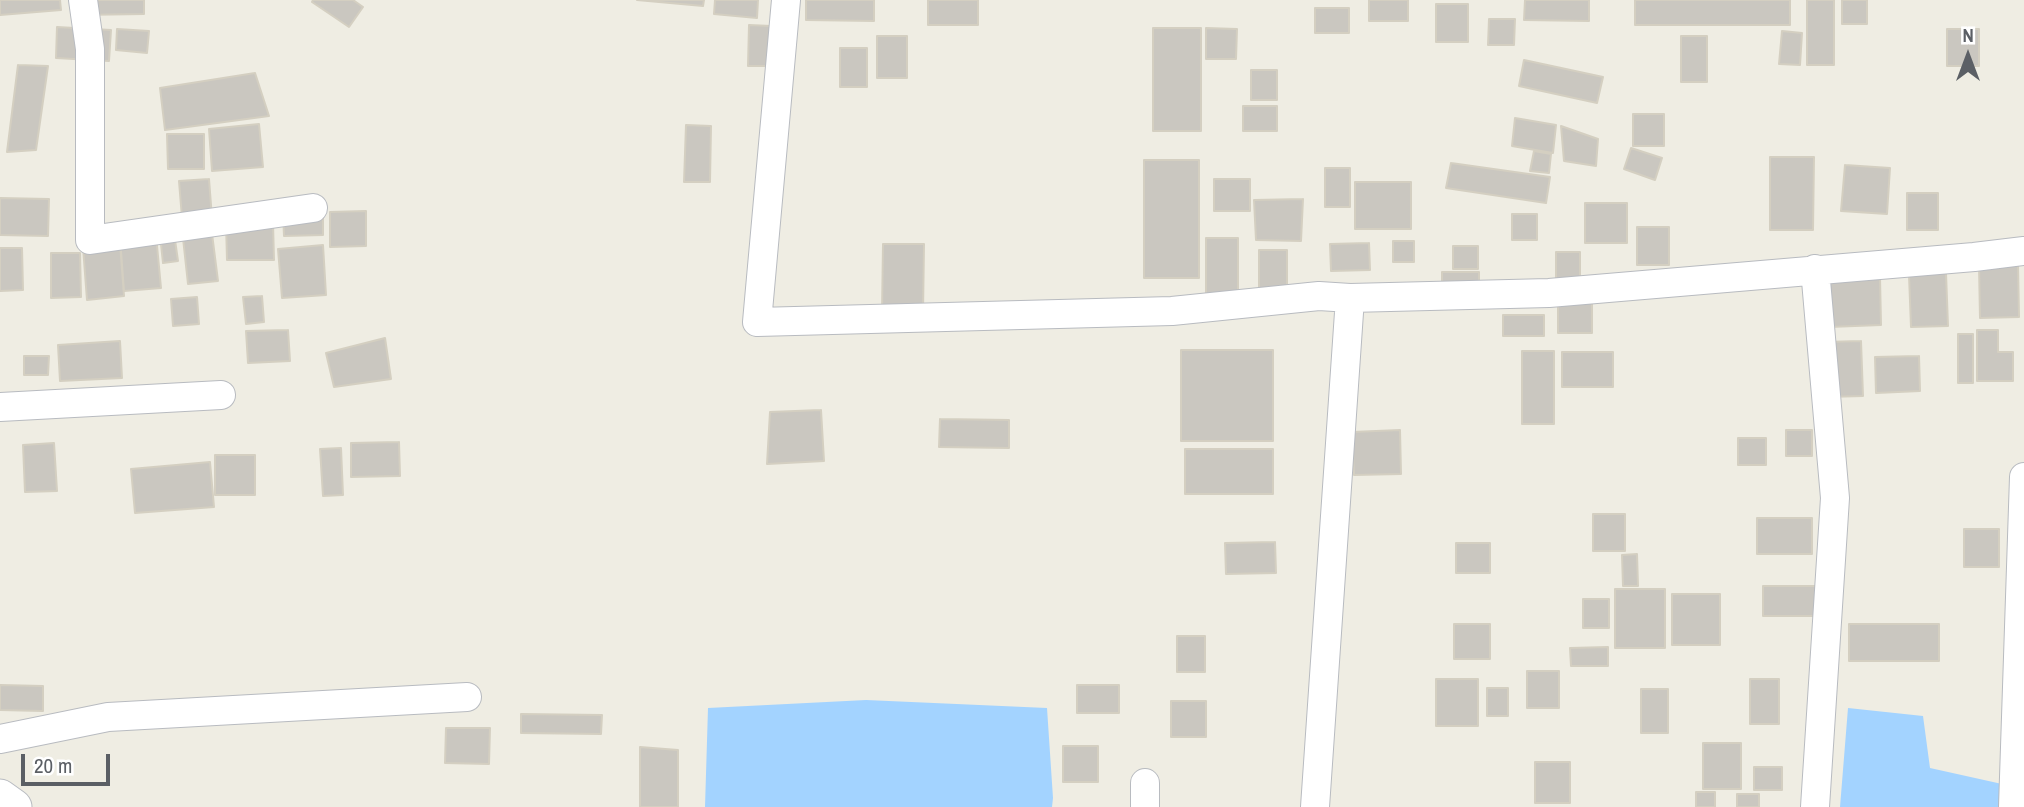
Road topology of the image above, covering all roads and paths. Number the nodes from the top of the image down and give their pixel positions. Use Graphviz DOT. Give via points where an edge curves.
graph roads {
  1 [pos="83,0"];
  2 [pos="786,0"];
  3 [pos="313,208"];
  4 [pos="2024,251"];
  5 [pos="1815,269"];
  6 [pos="1350,298"];
  7 [pos="221,395"];
  8 [pos="0,407"];
  9 [pos="2024,477"];
  10 [pos="467,697"];
  11 [pos="0,739"];
  12 [pos="0,797"];
  13 [pos="14,807"];
  14 [pos="1315,807"];
  15 [pos="1815,807"];
  16 [pos="2013,807"];
  1 -- 3 [label="street" via="90,49 90,240"];
  2 -- 6 [label="street" via="757,322 1172,311 1320,296"];
  4 -- 5 [label="street"];
  5 -- 6 [label="street" via="1549,293"];
  5 -- 15 [label="street" via="1835,498"];
  6 -- 14 [label="street"];
  7 -- 8 [label="street"];
  9 -- 16 [label="street"];
  10 -- 11 [label="street" via="108,717"];
  12 -- 13 [label="street"];
}
